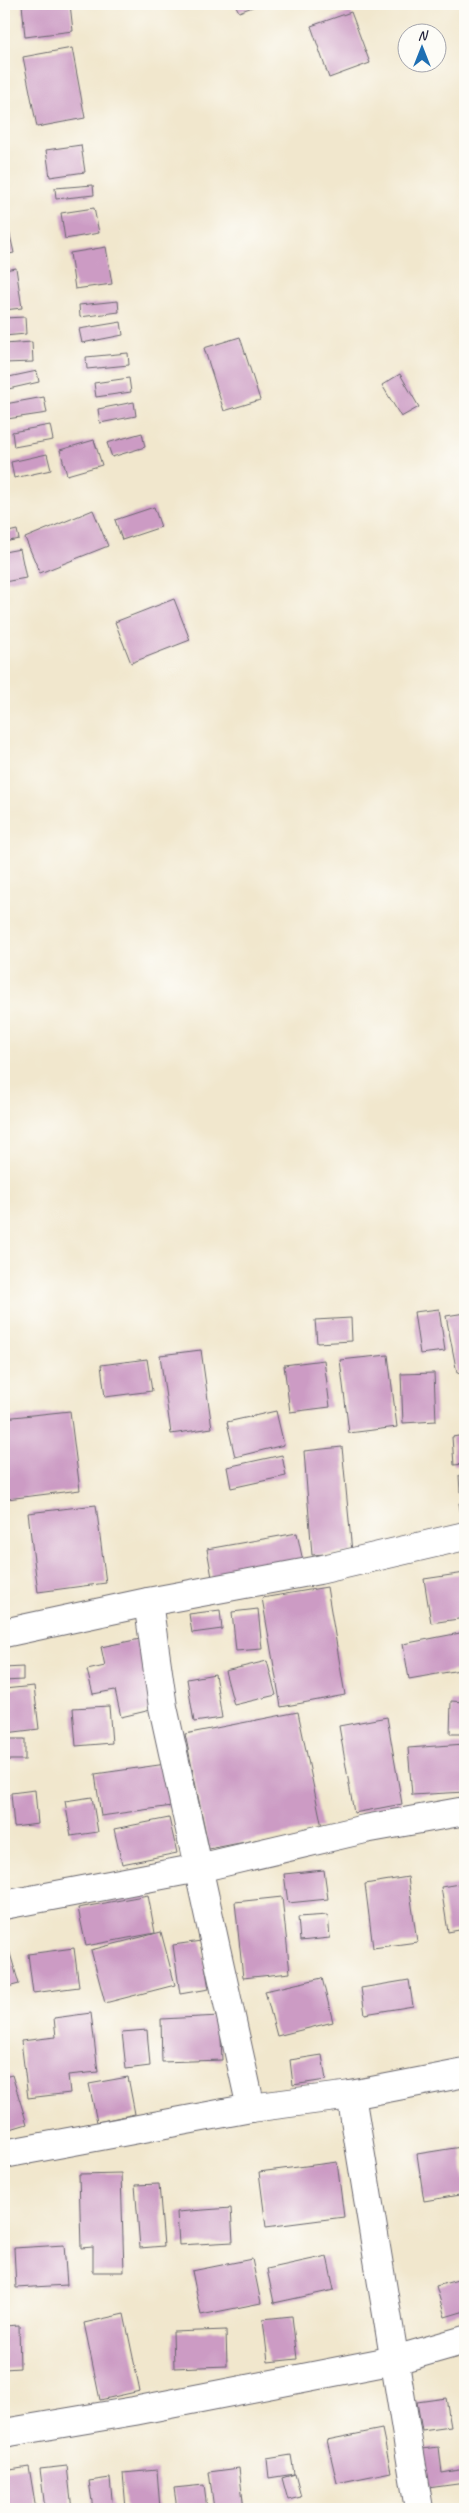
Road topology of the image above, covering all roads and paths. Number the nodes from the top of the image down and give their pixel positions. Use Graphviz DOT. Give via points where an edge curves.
graph roads {
  1 [pos="465,1536"];
  2 [pos="148,1602"];
  3 [pos="4,1633"];
  4 [pos="465,1811"];
  5 [pos="199,1868"];
  6 [pos="4,1905"];
  7 [pos="465,2073"];
  8 [pos="351,2095"];
  9 [pos="251,2108"];
  10 [pos="4,2154"];
  11 [pos="465,2340"];
  12 [pos="395,2360"];
  13 [pos="4,2433"];
  14 [pos="419,2509"];
  1 -- 2 [label="street" via="319,1570"];
  2 -- 3 [label="street"];
  2 -- 5 [label="street" via="163,1707"];
  4 -- 5 [label="street" via="365,1829"];
  5 -- 6 [label="street"];
  5 -- 9 [label="street"];
  7 -- 8 [label="street"];
  8 -- 9 [label="street"];
  8 -- 12 [label="street"];
  9 -- 10 [label="street"];
  11 -- 12 [label="street"];
  12 -- 13 [label="street"];
  12 -- 14 [label="street"];
}
